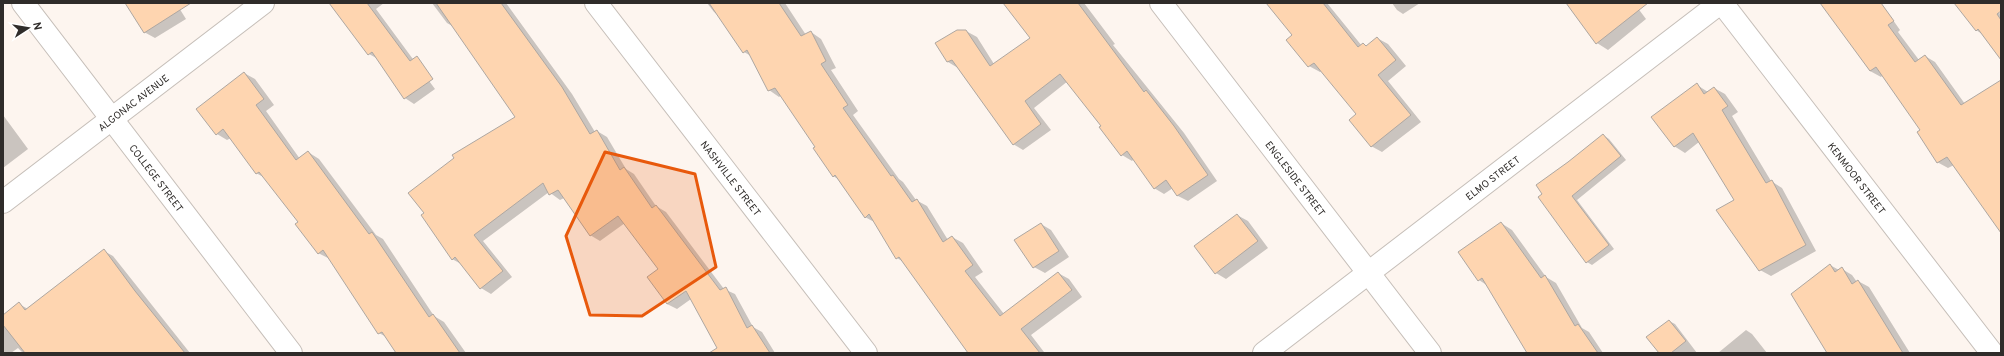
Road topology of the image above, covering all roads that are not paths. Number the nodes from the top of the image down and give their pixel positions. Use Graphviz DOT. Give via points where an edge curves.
graph roads {
  1 [pos="23,3"];
  2 [pos="263,3"];
  3 [pos="596,3"];
  4 [pos="1161,3"];
  5 [pos="1721,3"];
  6 [pos="112,118"];
  7 [pos="3,202"];
  8 [pos="1368,273"];
  9 [pos="291,353"];
  10 [pos="866,353"];
  11 [pos="1264,353"];
  12 [pos="1430,353"];
  13 [pos="1992,353"];
  1 -- 6 [label="street, COLLEGE STREET"];
  2 -- 6 [label="street, ALGONAC AVENUE"];
  3 -- 10 [label="street, NASHVILLE STREET"];
  4 -- 8 [label="street, ENGLESIDE STREET"];
  5 -- 8 [label="street, ELMO STREET"];
  5 -- 13 [label="street, KENMOOR STREET"];
  6 -- 7 [label="street, ALGONAC AVENUE"];
  6 -- 9 [label="street, COLLEGE STREET"];
  8 -- 11 [label="street, ELMO STREET"];
  8 -- 12 [label="street, ENGLESIDE STREET"];
}
